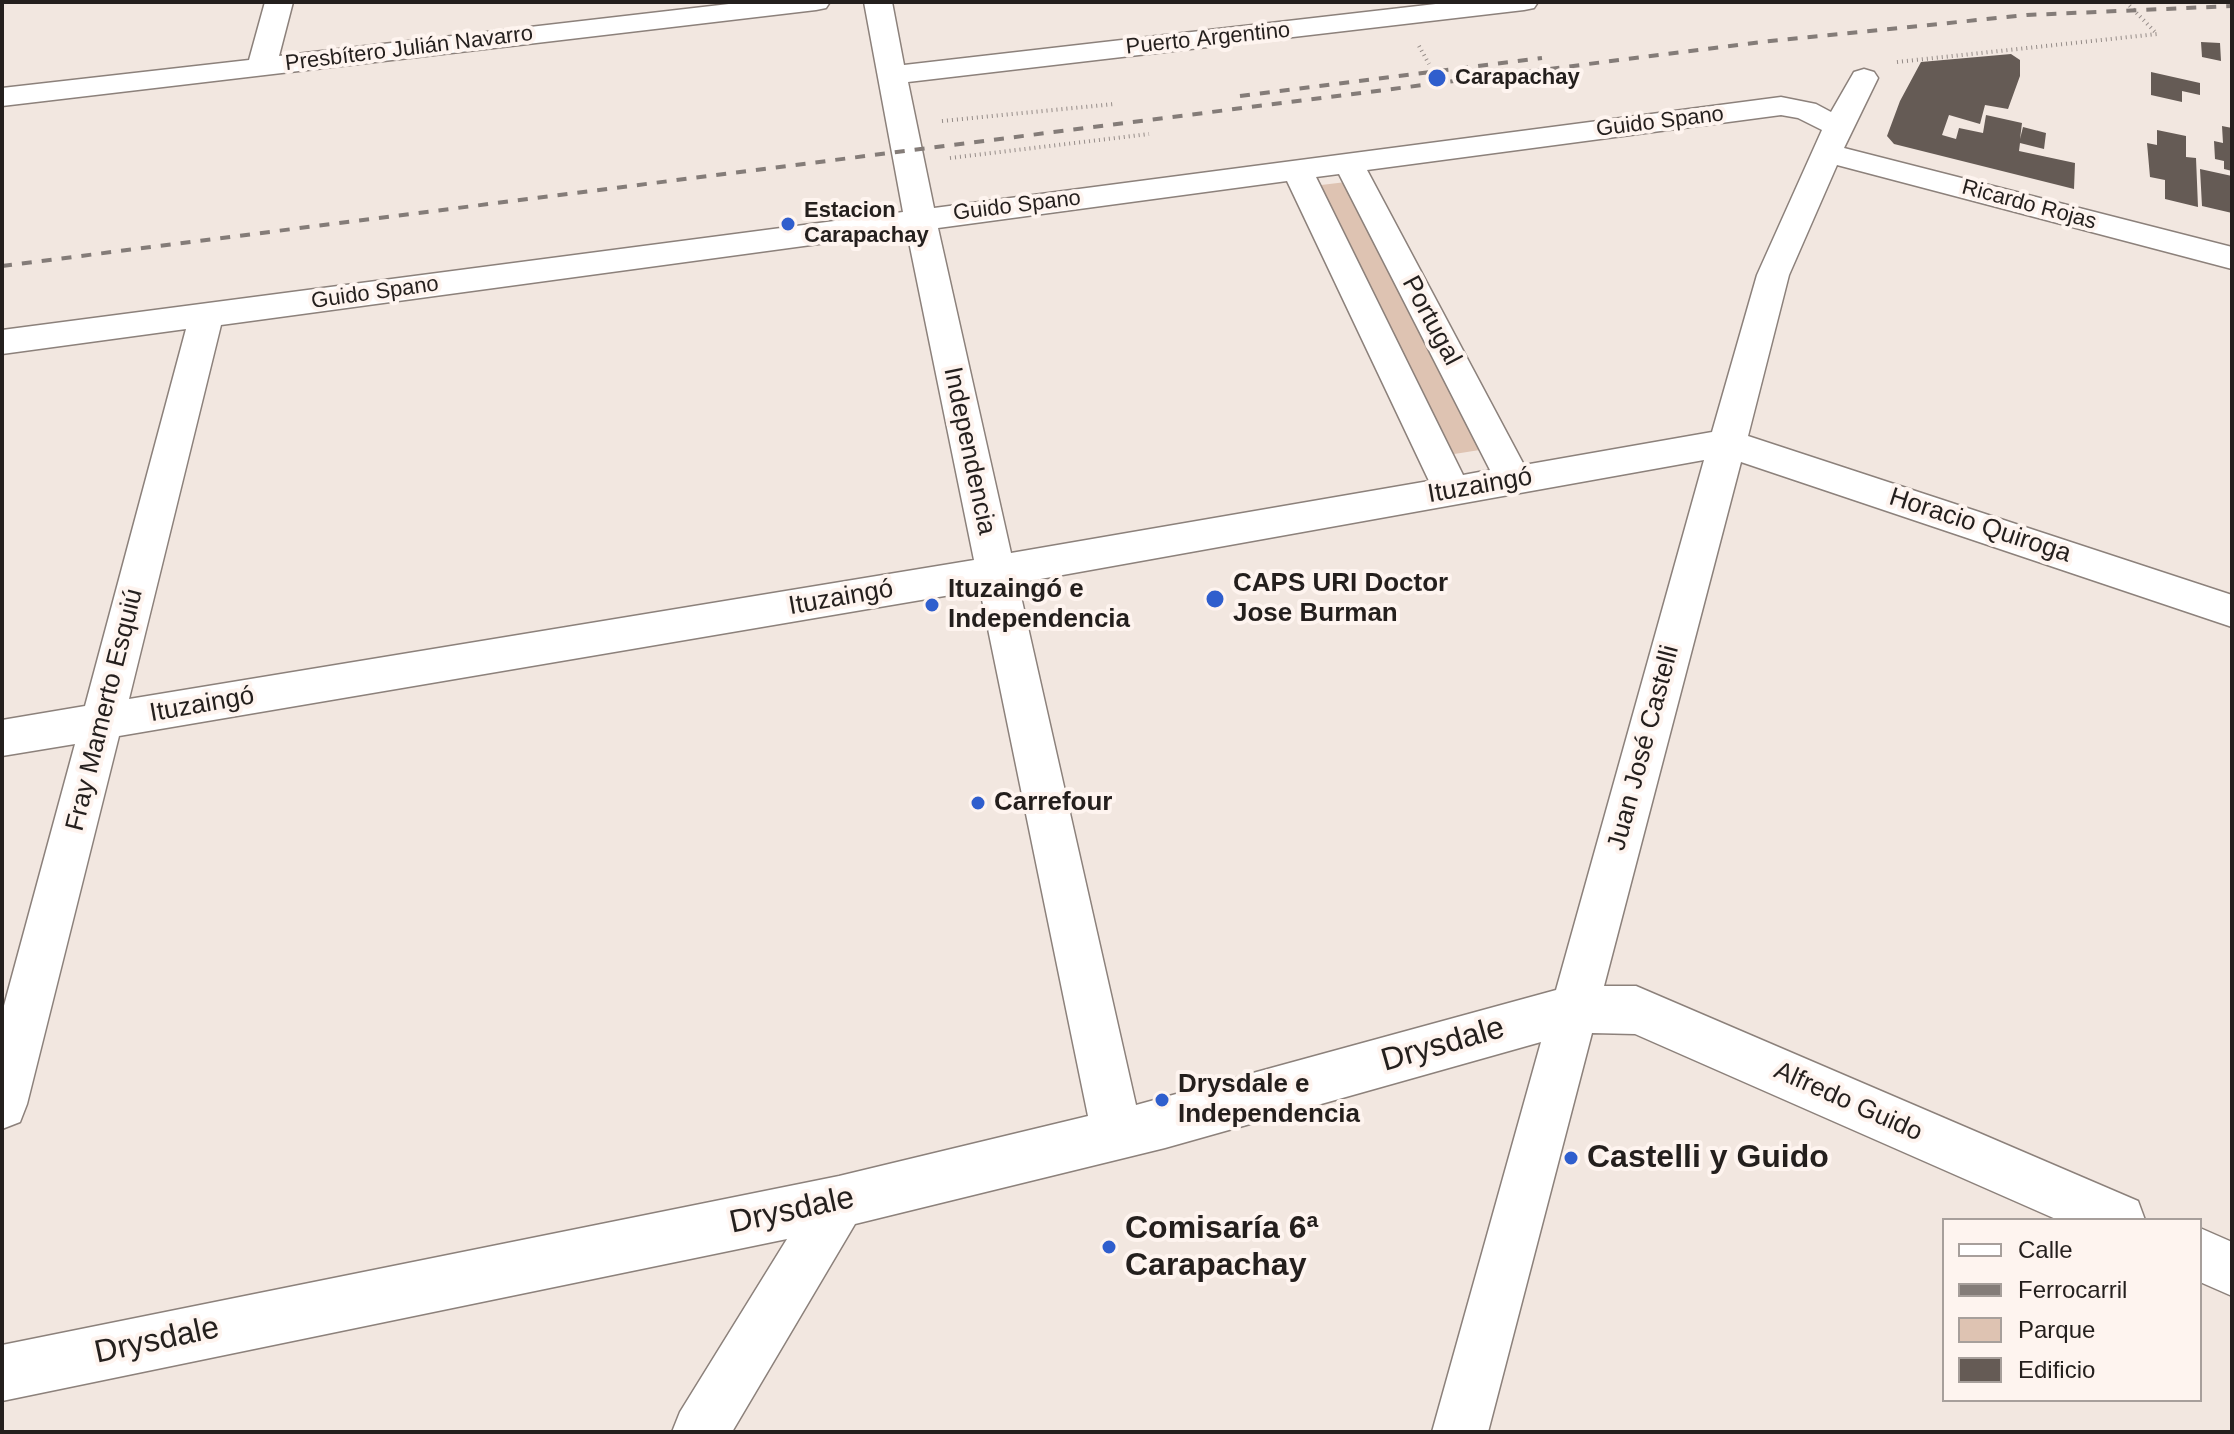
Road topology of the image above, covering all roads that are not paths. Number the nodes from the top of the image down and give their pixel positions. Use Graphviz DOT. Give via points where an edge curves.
graph roads {
  1 [pos="279,2"];
  2 [pos="816,2"];
  3 [pos="878,2"];
  4 [pos="1524,2"];
  5 [pos="262,66"];
  6 [pos="891,75"];
  7 [pos="1864,78"];
  8 [pos="2,97"];
  9 [pos="1832,140"];
  10 [pos="1348,163"];
  11 [pos="1297,169"];
  12 [pos="920,218"];
  13 [pos="2232,258"];
  14 [pos="206,316"];
  15 [pos="2,342"];
  16 [pos="1727,443"];
  17 [pos="1514,480"];
  18 [pos="1452,491"];
  19 [pos="995,571"];
  20 [pos="2232,611"];
  21 [pos="100,722"];
  22 [pos="2,738"];
  23 [pos="1573,1009"];
  24 [pos="2,1104"];
  25 [pos="1117,1134"];
  26 [pos="839,1202"];
  27 [pos="2114,1218"];
  28 [pos="2202,1256"];
  29 [pos="2232,1269"];
  30 [pos="2,1373"];
  31 [pos="700,1432"];
  32 [pos="1460,1432"];
  1 -- 5 [label="street"];
  2 -- 5 [label="street, Presbítero Julián Navarro"];
  3 -- 6 [label="street, Independencia"];
  4 -- 6 [label="street, Puerto Argentino"];
  5 -- 8 [label="street, Presbítero Julián Navarro"];
  6 -- 12 [label="street, Independencia"];
  7 -- 9 [label="street, Juan José Castelli"];
  9 -- 10 [label="street, Guido Spano" via="1806,110 1781,106"];
  9 -- 13 [label="street, Ricardo Rojas"];
  9 -- 16 [label="street, Juan José Castelli" via="1773,275"];
  10 -- 11 [label="street, Guido Spano"];
  10 -- 17 [label="street, Portugal"];
  11 -- 12 [label="street, Guido Spano"];
  11 -- 18 [label="street, Portugal"];
  12 -- 14 [label="street, Guido Spano"];
  12 -- 19 [label="street, Independencia"];
  14 -- 15 [label="street, Guido Spano"];
  14 -- 21 [label="street, Fray Mamerto Esquiú"];
  16 -- 17 [label="street, Ituzaingó"];
  16 -- 20 [label="street, Horacio Quiroga"];
  16 -- 23 [label="street, Juan José Castelli"];
  17 -- 18 [label="street, Ituzaingó"];
  18 -- 19 [label="street, Ituzaingó"];
  19 -- 21 [label="street, Ituzaingó"];
  19 -- 25 [label="street, Independencia"];
  21 -- 22 [label="street, Ituzaingó"];
  21 -- 24 [label="street, Fray Mamerto Esquiú"];
  23 -- 25 [label="street, Drysdale"];
  23 -- 27 [label="street, Alfredo Guido" via="1636,1010"];
  23 -- 32 [label="street, Juan José Castelli"];
  25 -- 26 [label="street, Drysdale"];
  26 -- 30 [label="street, Drysdale"];
  26 -- 31 [label="street"];
  28 -- 29 [label="street"];
}
